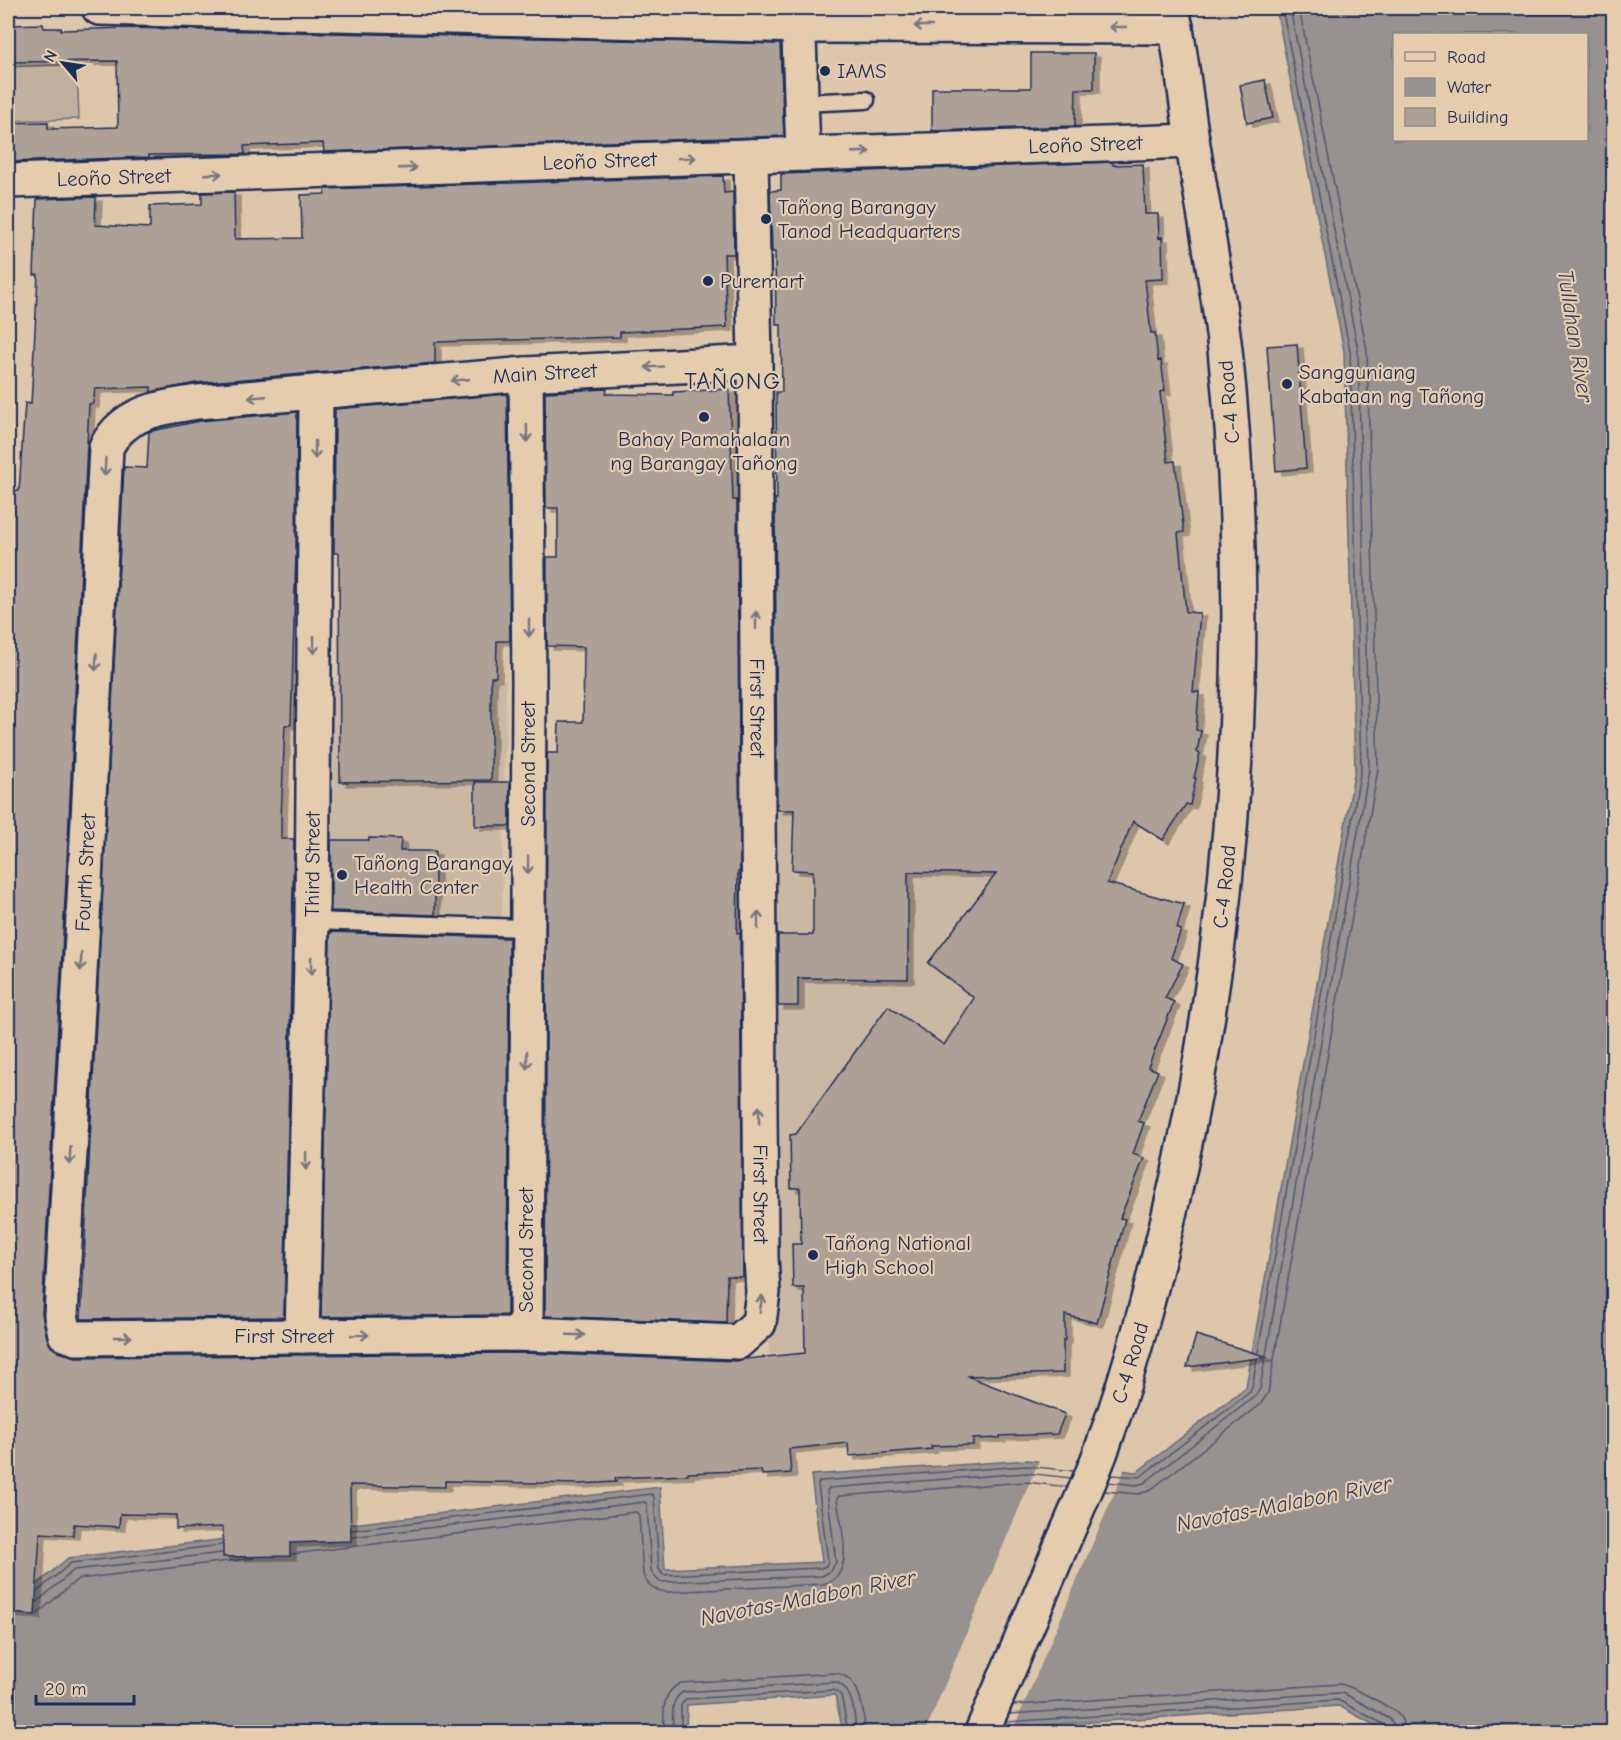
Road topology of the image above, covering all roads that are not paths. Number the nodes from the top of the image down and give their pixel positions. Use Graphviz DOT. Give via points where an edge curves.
graph roads {
  1 [pos="99,8"];
  2 [pos="799,17"];
  3 [pos="1174,17"];
  4 [pos="866,100"];
  5 [pos="802,103"];
  6 [pos="1192,141"];
  7 [pos="803,154"];
  8 [pos="751,156"];
  9 [pos="8,181"];
  10 [pos="755,362"];
  11 [pos="526,374"];
  12 [pos="316,392"];
  13 [pos="131,420"];
  14 [pos="312,921"];
  15 [pos="527,928"];
  16 [pos="65,1334"];
  17 [pos="526,1334"];
  18 [pos="302,1336"];
  19 [pos="982,1732"];
  1 -- 2 [label="main road"];
  3 -- 2 [label="main road, one-way"];
  2 -- 5 [label="main road"];
  3 -- 6 [label="main road, C-4 Road"];
  4 -- 5 [label="lane"];
  5 -- 7 [label="main road"];
  7 -- 6 [label="main road, Leoño Street, one-way"];
  6 -- 19 [label="main road, C-4 Road" via="1213,255 1225,352 1234,463 1238,596 1233,795 1208,1016 1165,1233 1103,1447"];
  7 -- 8 [label="main road, Leoño Street"];
  9 -- 8 [label="main road, Leoño Street, one-way"];
  8 -- 10 [label="main road"];
  10 -- 11 [label="main road, Main Street, one-way"];
  17 -- 10 [label="main road, First Street, one-way" via="738,1342 759,1323 763,1292"];
  11 -- 12 [label="main road, Main Street, one-way"];
  11 -- 15 [label="main road, Second Street, one-way"];
  12 -- 13 [label="main road, Main Street, one-way" via="158,408"];
  12 -- 14 [label="main road, Third Street, one-way"];
  13 -- 16 [label="main road, Fourth Street, one-way" via="114,431 106,447 61,1315"];
  14 -- 15 [label="lane"];
  14 -- 18 [label="main road, Third Street, one-way"];
  15 -- 17 [label="main road, Second Street, one-way"];
  16 -- 18 [label="main road, First Street, one-way" via="76,1338"];
  18 -- 17 [label="main road, First Street, one-way"];
}
